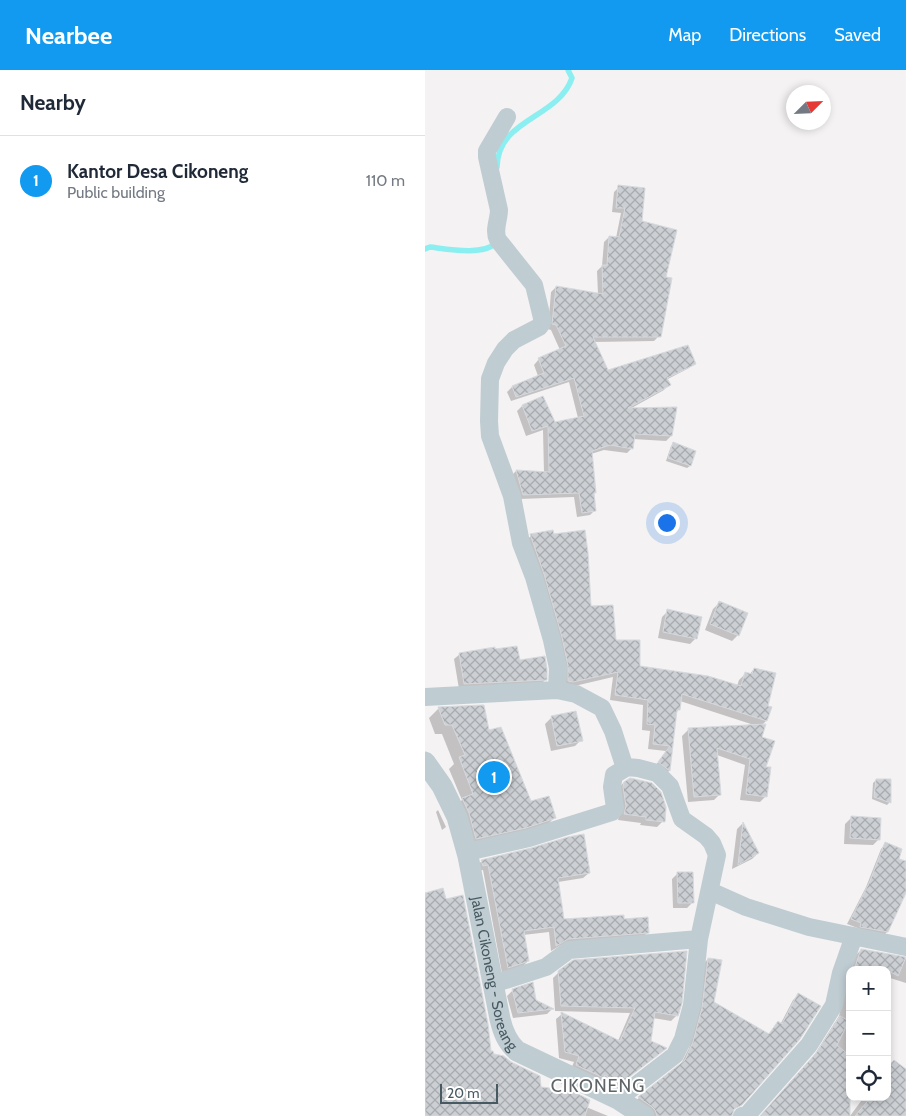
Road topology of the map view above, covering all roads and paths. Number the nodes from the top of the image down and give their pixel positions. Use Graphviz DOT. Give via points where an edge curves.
graph roads {
  1 [pos="507,117"];
  2 [pos="557,690"];
  3 [pos="425,697"];
  4 [pos="425,762"];
  5 [pos="627,767"];
  6 [pos="467,852"];
  7 [pos="709,891"];
  8 [pos="854,936"];
  9 [pos="699,939"];
  10 [pos="906,947"];
  11 [pos="493,984"];
  12 [pos="618,1100"];
  13 [pos="644,1116"];
  14 [pos="742,1116"];
  1 -- 2 [label="street" via="487,151 499,210 495,232 534,285 543,318 539,327 514,340 496,363 490,379 490,436 512,496 521,543 552,640"];
  2 -- 3 [label="street"];
  2 -- 5 [label="street" via="576,694 602,708"];
  4 -- 6 [label="street, Jalan Cikoneng - Soreang" via="457,816"];
  5 -- 6 [label="street" via="614,775 615,808 612,812 529,838"];
  5 -- 7 [label="street" via="657,773 670,786 682,819 712,843 717,855"];
  6 -- 11 [label="street, Jalan Cikoneng - Soreang"];
  7 -- 8 [label="street" via="745,908"];
  7 -- 9 [label="street"];
  8 -- 10 [label="street"];
  8 -- 14 [label="street" via="834,1005 809,1045 748,1114"];
  9 -- 11 [label="street" via="569,950 546,966"];
  9 -- 12 [label="street" via="691,1005 683,1039 675,1055"];
  11 -- 12 [label="street, Jalan Cikoneng - Soreang" via="503,1033 509,1044 517,1051"];
  12 -- 13 [label="street, Jalan Cikoneng - Soreang"];
}
